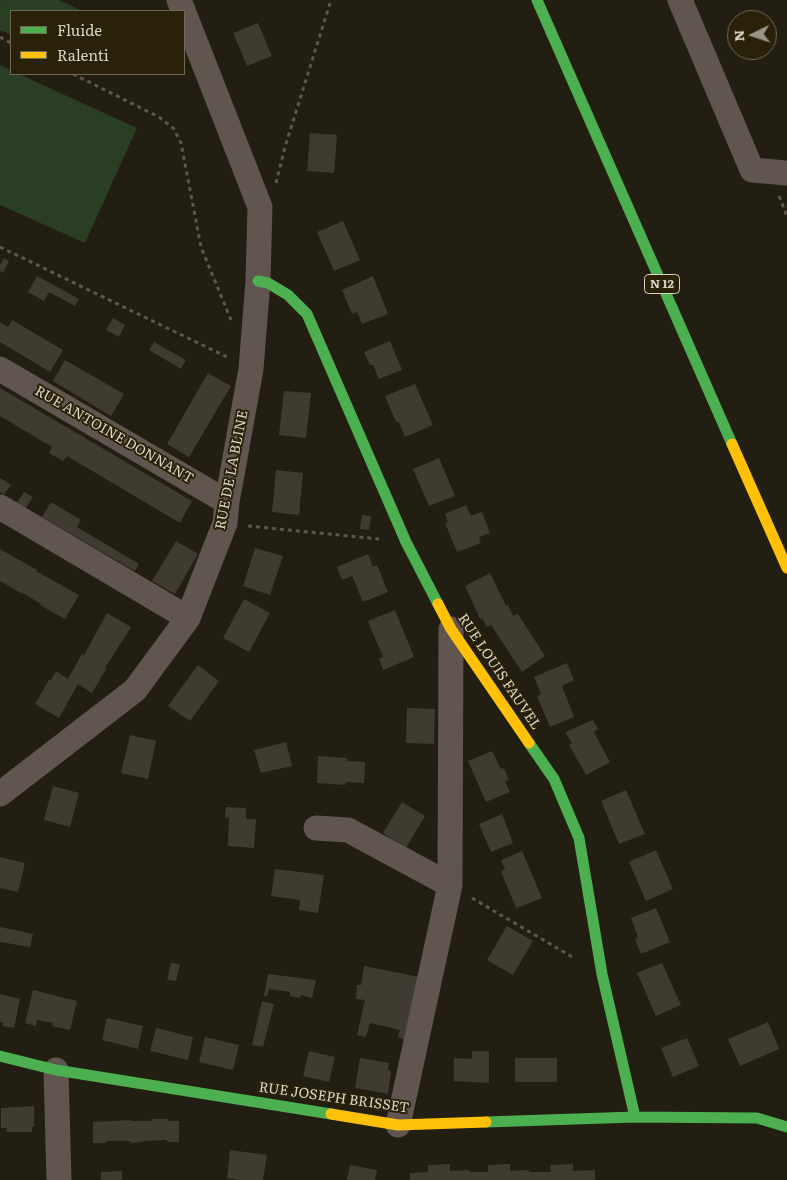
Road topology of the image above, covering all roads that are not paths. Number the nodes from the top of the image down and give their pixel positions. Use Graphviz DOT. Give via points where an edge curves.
graph roads {
  1 [pos="537,0"];
  2 [pos="680,0"];
  3 [pos="185,15"];
  4 [pos="787,173"];
  5 [pos="258,281"];
  6 [pos="0,369"];
  7 [pos="0,507"];
  8 [pos="226,513"];
  9 [pos="787,568"];
  10 [pos="188,618"];
  11 [pos="451,629"];
  12 [pos="0,794"];
  13 [pos="316,828"];
  14 [pos="450,885"];
  15 [pos="0,1056"];
  16 [pos="56,1070"];
  17 [pos="635,1117"];
  18 [pos="398,1125"];
  19 [pos="787,1127"];
  20 [pos="59,1180"];
  1 -- 9 [label="street, N 12"];
  2 -- 4 [label="street" via="752,170"];
  3 -- 5 [label="street, RUE DE LA BLINE" via="260,207"];
  5 -- 8 [label="street, RUE DE LA BLINE" via="251,369"];
  5 -- 11 [label="street, RUE LOUIS FAUVEL" via="288,295 307,314 406,542"];
  6 -- 8 [label="street, RUE ANTOINE DONNANT"];
  7 -- 10 [label="street"];
  8 -- 10 [label="street, RUE DE LA BLINE"];
  10 -- 12 [label="street, RUE DE LA BLINE" via="135,690"];
  11 -- 14 [label="street"];
  11 -- 17 [label="street, RUE LOUIS FAUVEL" via="554,780 579,838 602,974"];
  13 -- 14 [label="street" via="348,830"];
  14 -- 18 [label="street"];
  15 -- 16 [label="street, RUE JOSEPH BRISSET"];
  16 -- 18 [label="street, RUE JOSEPH BRISSET"];
  16 -- 20 [label="street"];
  17 -- 18 [label="street, RUE JOSEPH BRISSET"];
  17 -- 19 [label="street, RUE JOSEPH BRISSET" via="757,1118"];
}
